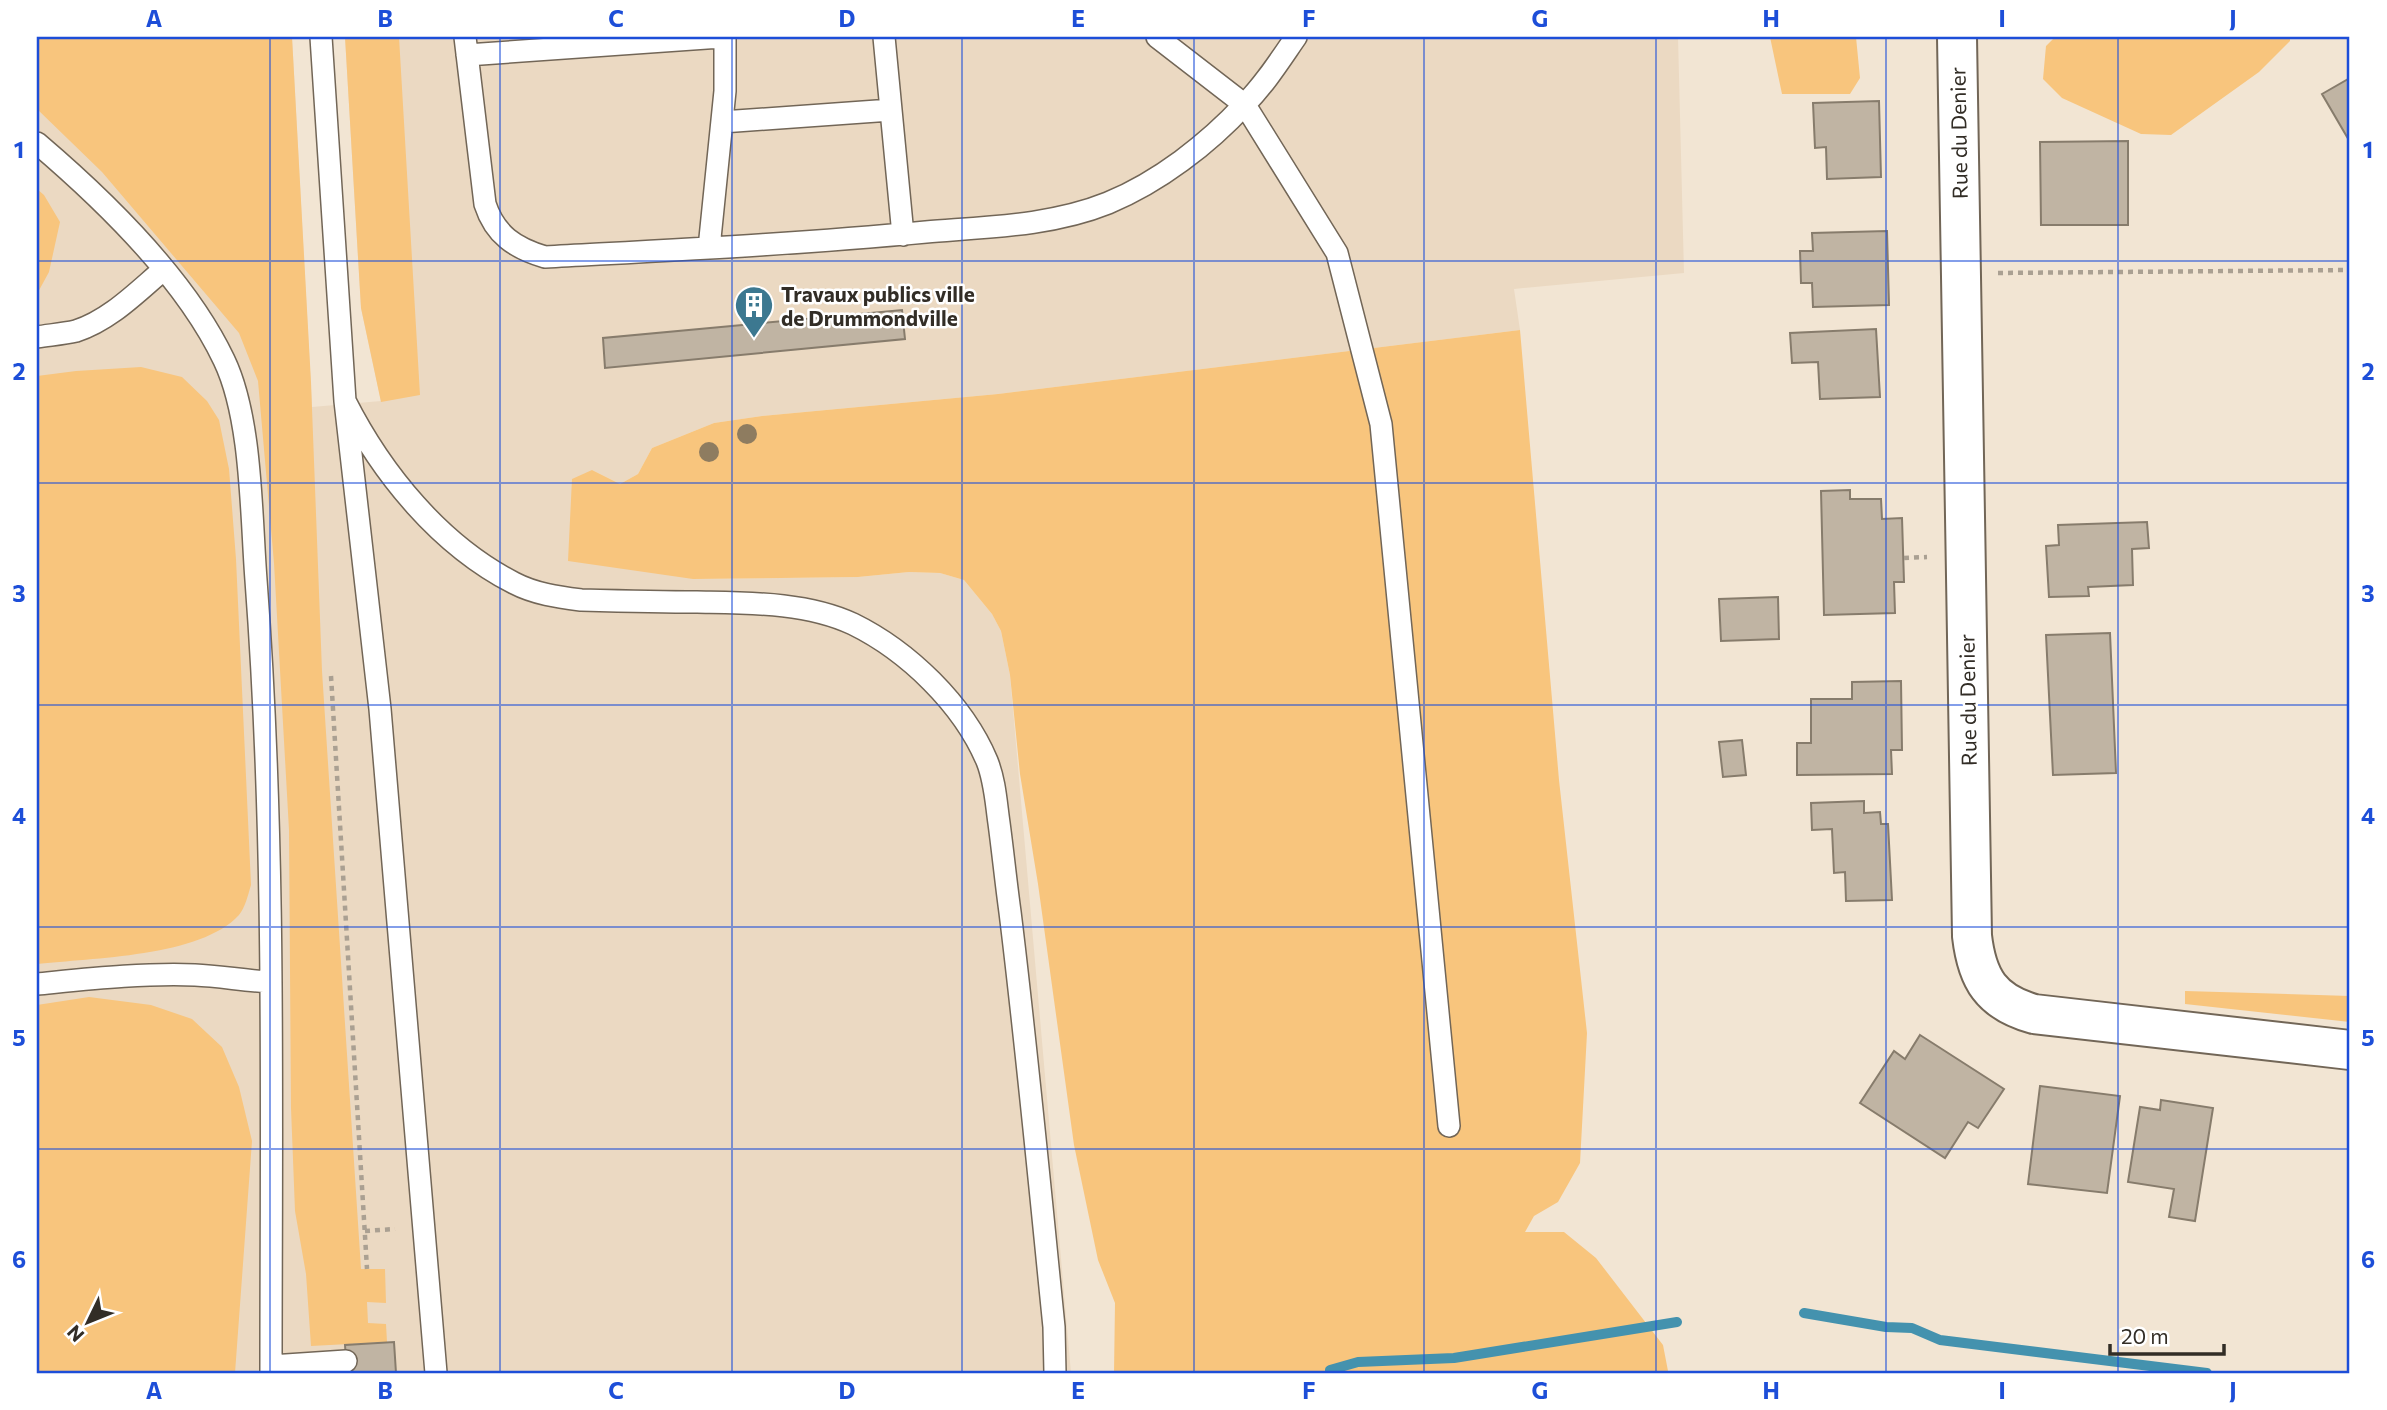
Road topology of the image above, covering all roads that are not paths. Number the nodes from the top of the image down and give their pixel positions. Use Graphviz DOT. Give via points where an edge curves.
graph roads {
  1 [pos="321,37"];
  2 [pos="723,37"];
  3 [pos="884,37"];
  4 [pos="1157,37"];
  5 [pos="1296,37"];
  6 [pos="1957,37"];
  7 [pos="466,46"];
  8 [pos="1245,105"];
  9 [pos="891,110"];
  10 [pos="722,122"];
  11 [pos="37,143"];
  12 [pos="903,235"];
  13 [pos="709,248"];
  14 [pos="163,270"];
  15 [pos="37,337"];
  16 [pos="345,401"];
  17 [pos="271,982"];
  18 [pos="37,984"];
  19 [pos="2350,1051"];
  20 [pos="1449,1126"];
  21 [pos="346,1361"];
  22 [pos="271,1370"];
  23 [pos="436,1373"];
  24 [pos="1055,1373"];
  1 -- 16 [label="lane"];
  2 -- 7 [label="lane"];
  2 -- 10 [label="lane"];
  3 -- 9 [label="lane"];
  4 -- 8 [label="lane"];
  5 -- 8 [label="lane"];
  6 -- 19 [label="street, Rue du Denier" via="1972,936 1979,973 1999,999 2034,1014"];
  7 -- 13 [label="lane" via="485,204 499,233 512,244 545,257"];
  8 -- 12 [label="lane" via="1182,159 1108,203 1042,221"];
  8 -- 20 [label="lane" via="1337,253 1381,424"];
  9 -- 10 [label="lane"];
  9 -- 12 [label="lane"];
  10 -- 13 [label="lane"];
  11 -- 14 [label="lane"];
  12 -- 13 [label="lane"];
  14 -- 15 [label="lane" via="92,324"];
  14 -- 17 [label="lane" via="225,361 242,424 261,646"];
  16 -- 23 [label="lane" via="380,709"];
  16 -- 24 [label="lane" via="374,453 411,499 460,546 516,584 581,600 733,603 824,614 888,644 937,687 962,719 993,779 1017,962 1055,1327"];
  17 -- 18 [label="lane" via="172,975"];
  17 -- 22 [label="lane"];
  21 -- 22 [label="lane"];
}
